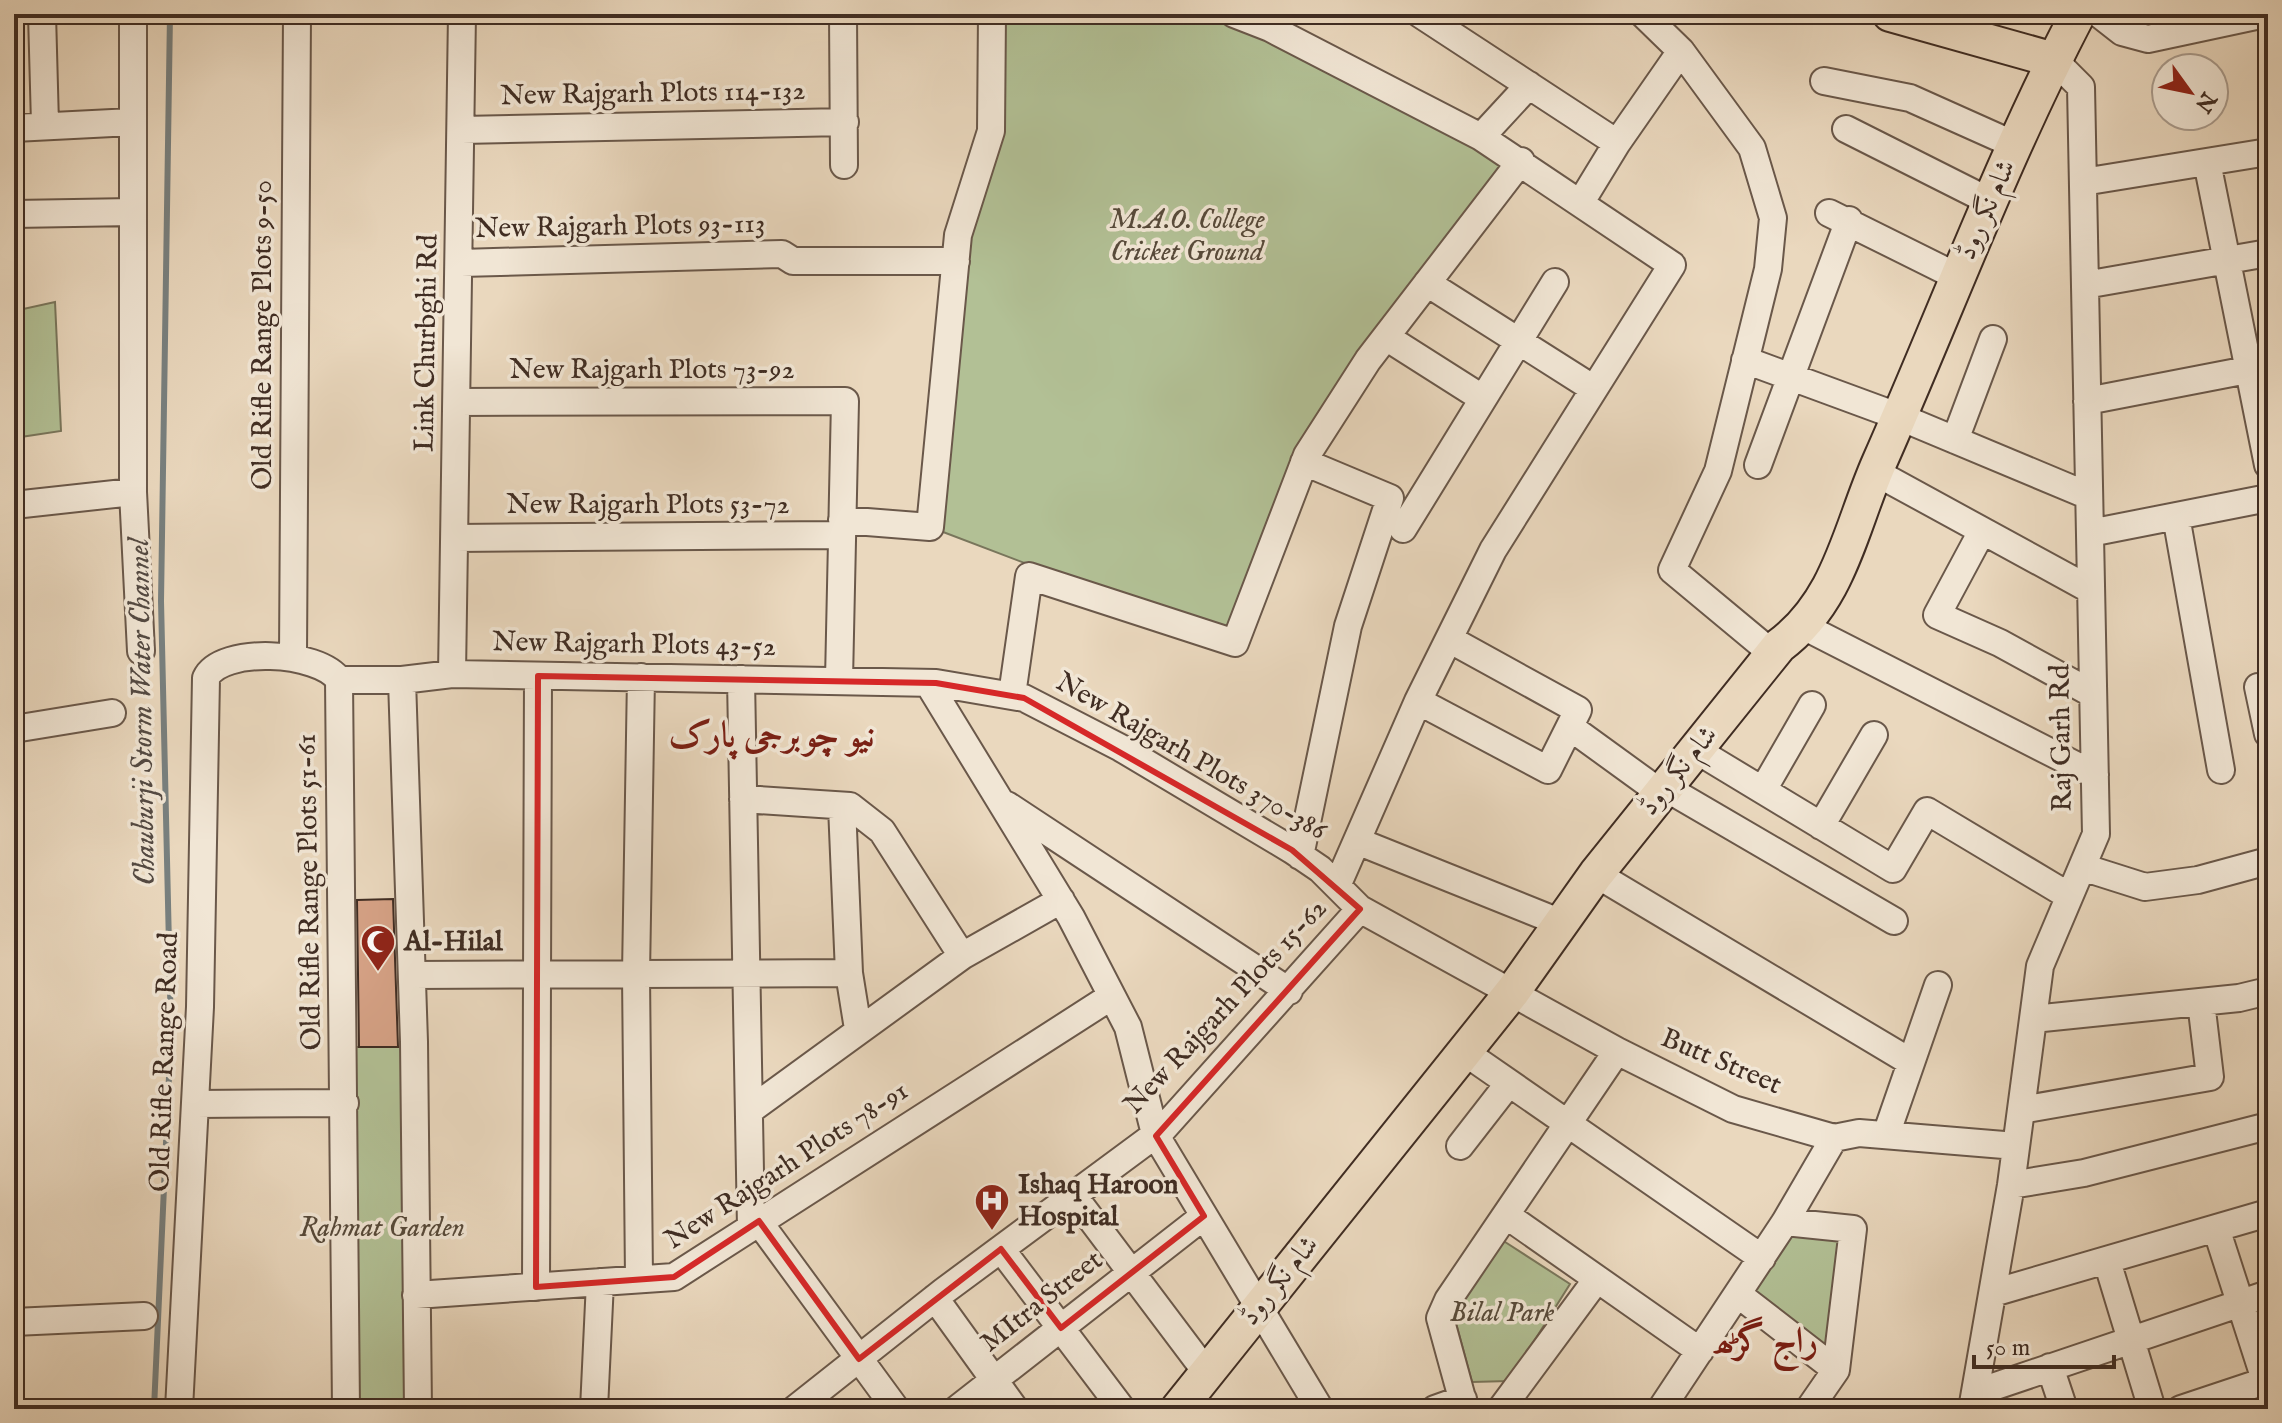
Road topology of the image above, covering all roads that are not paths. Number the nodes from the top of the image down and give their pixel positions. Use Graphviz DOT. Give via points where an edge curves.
graph roads {
  1 [pos="42,14"];
  2 [pos="133,14"];
  3 [pos="297,14"];
  4 [pos="462,14"];
  5 [pos="843,14"];
  6 [pos="992,14"];
  7 [pos="1234,14"];
  8 [pos="1420,14"];
  9 [pos="1643,14"];
  10 [pos="1890,14"];
  11 [pos="2078,14"];
  12 [pos="2099,14"];
  13 [pos="2265,14"];
  14 [pos="1681,51"];
  15 [pos="2054,60"];
  16 [pos="1824,81"];
  17 [pos="1529,85"];
  18 [pos="132,122"];
  19 [pos="845,122"];
  20 [pos="45,124"];
  21 [pos="14,128"];
  22 [pos="1846,129"];
  23 [pos="462,130"];
  24 [pos="1481,137"];
  25 [pos="1617,143"];
  26 [pos="2015,145"];
  27 [pos="2268,152"];
  28 [pos="1521,161"];
  29 [pos="2207,162"];
  30 [pos="844,165"];
  31 [pos="2083,182"];
  32 [pos="1581,202"];
  33 [pos="1991,202"];
  34 [pos="133,212"];
  35 [pos="14,214"];
  36 [pos="2268,253"];
  37 [pos="2227,260"];
  38 [pos="956,261"];
  39 [pos="461,263"];
  40 [pos="1958,277"];
  41 [pos="1555,282"];
  42 [pos="1427,283"];
  43 [pos="2085,285"];
  44 [pos="1386,337"];
  45 [pos="1993,339"];
  46 [pos="1517,340"];
  47 [pos="1745,360"];
  48 [pos="2258,368"];
  49 [pos="1790,377"];
  50 [pos="1594,389"];
  51 [pos="1482,398"];
  52 [pos="2087,401"];
  53 [pos="458,402"];
  54 [pos="1900,417"];
  55 [pos="1955,440"];
  56 [pos="1304,462"];
  57 [pos="1758,465"];
  58 [pos="2268,465"];
  59 [pos="1875,472"];
  60 [pos="133,492"];
  61 [pos="2089,496"];
  62 [pos="2268,498"];
  63 [pos="14,505"];
  64 [pos="2176,516"];
  65 [pos="842,528"];
  66 [pos="1403,529"];
  67 [pos="1981,533"];
  68 [pos="2090,533"];
  69 [pos="456,538"];
  70 [pos="2091,590"];
  71 [pos="1805,627"];
  72 [pos="1449,639"];
  73 [pos="141,651"];
  74 [pos="1773,654"];
  75 [pos="293,656"];
  76 [pos="452,674"];
  77 [pos="538,676"];
  78 [pos="641,677"];
  79 [pos="741,679"];
  80 [pos="339,680"];
  81 [pos="402,680"];
  82 [pos="839,680"];
  83 [pos="928,683"];
  84 [pos="2258,687"];
  85 [pos="2093,694"];
  86 [pos="1012,695"];
  87 [pos="1418,701"];
  88 [pos="1812,705"];
  89 [pos="112,713"];
  90 [pos="1570,727"];
  91 [pos="14,729"];
  92 [pos="2268,734"];
  93 [pos="1874,735"];
  94 [pos="1696,750"];
  95 [pos="2221,770"];
  96 [pos="2095,775"];
  97 [pos="1663,790"];
  98 [pos="1763,790"];
  99 [pos="743,799"];
  100 [pos="1000,801"];
  101 [pos="842,806"];
  102 [pos="1821,826"];
  103 [pos="1357,841"];
  104 [pos="1300,856"];
  105 [pos="2268,861"];
  106 [pos="2082,867"];
  107 [pos="1596,874"];
  108 [pos="1337,886"];
  109 [pos="2069,896"];
  110 [pos="1061,900"];
  111 [pos="1360,909"];
  112 [pos="1894,921"];
  113 [pos="1559,922"];
  114 [pos="962,956"];
  115 [pos="849,973"];
  116 [pos="636,974"];
  117 [pos="745,974"];
  118 [pos="412,975"];
  119 [pos="536,976"];
  120 [pos="1938,985"];
  121 [pos="1289,991"];
  122 [pos="1513,991"];
  123 [pos="2268,991"];
  124 [pos="1112,996"];
  125 [pos="2201,1002"];
  126 [pos="2033,1019"];
  127 [pos="858,1029"];
  128 [pos="1463,1051"];
  129 [pos="1617,1051"];
  130 [pos="1909,1061"];
  131 [pos="1509,1083"];
  132 [pos="345,1103"];
  133 [pos="196,1104"];
  134 [pos="2021,1110"];
  135 [pos="749,1111"];
  136 [pos="1567,1126"];
  137 [pos="2268,1126"];
  138 [pos="1155,1134"];
  139 [pos="1886,1135"];
  140 [pos="1834,1138"];
  141 [pos="1460,1146"];
  142 [pos="2016,1146"];
  143 [pos="2011,1185"];
  144 [pos="1073,1195"];
  145 [pos="2268,1213"];
  146 [pos="1506,1215"];
  147 [pos="1204,1216"];
  148 [pos="1785,1222"];
  149 [pos="755,1224"];
  150 [pos="2216,1228"];
  151 [pos="1001,1249"];
  152 [pos="1762,1258"];
  153 [pos="2107,1261"];
  154 [pos="1131,1273"];
  155 [pos="639,1279"];
  156 [pos="1597,1279"];
  157 [pos="600,1282"];
  158 [pos="536,1287"];
  159 [pos="1993,1293"];
  160 [pos="2268,1294"];
  161 [pos="416,1295"];
  162 [pos="1739,1295"];
  163 [pos="935,1298"];
  164 [pos="2241,1303"];
  165 [pos="1259,1308"];
  166 [pos="144,1316"];
  167 [pos="14,1322"];
  168 [pos="1061,1328"];
  169 [pos="2131,1340"];
  170 [pos="1700,1351"];
  171 [pos="859,1359"];
  172 [pos="2050,1367"];
  173 [pos="1836,1370"];
  174 [pos="1207,1373"];
  175 [pos="994,1380"];
  176 [pos="2267,1383"];
  177 [pos="1974,1401"];
  178 [pos="1464,1404"];
  179 [pos="179,1409"];
  180 [pos="346,1409"];
  181 [pos="418,1409"];
  182 [pos="594,1409"];
  183 [pos="795,1409"];
  184 [pos="896,1409"];
  185 [pos="957,1409"];
  186 [pos="1015,1409"];
  187 [pos="1122,1409"];
  188 [pos="1178,1409"];
  189 [pos="1320,1409"];
  190 [pos="1435,1409"];
  191 [pos="1501,1409"];
  192 [pos="1661,1409"];
  193 [pos="1809,1409"];
  194 [pos="2064,1409"];
  195 [pos="2152,1409"];
  196 [pos="2181,1409"];
  1 -- 20 [label="street"];
  2 -- 18 [label="street"];
  3 -- 75 [label="street, Old Rifle Range Plots 9-50"];
  4 -- 23 [label="street, Link Churbghi Rd"];
  5 -- 19 [label="street"];
  6 -- 38 [label="street" via="991,131 958,235"];
  7 -- 24 [label="street"];
  8 -- 17 [label="street"];
  9 -- 14 [label="street"];
  10 -- 15 [label="main road"];
  11 -- 15 [label="main road, شام نگر روڈ"];
  12 -- 13 [label="street" via="2122,32 2148,39"];
  14 -- 25 [label="street"];
  14 -- 47 [label="street" via="1752,148 1773,218 1768,269"];
  15 -- 26 [label="main road, شام نگر روڈ"];
  15 -- 31 [label="street, Raj Garh Rd" via="2081,87"];
  16 -- 26 [label="street" via="1910,98"];
  17 -- 24 [label="street"];
  17 -- 25 [label="street"];
  18 -- 20 [label="street"];
  18 -- 34 [label="street"];
  19 -- 23 [label="street, New Rajgarh Plots 114-132"];
  19 -- 30 [label="street"];
  20 -- 21 [label="street"];
  22 -- 33 [label="street"];
  23 -- 39 [label="street, Link Churbghi Rd"];
  24 -- 28 [label="street"];
  25 -- 32 [label="street"];
  26 -- 33 [label="main road, شام نگر روڈ"];
  27 -- 29 [label="street"];
  28 -- 32 [label="street"];
  28 -- 42 [label="street"];
  29 -- 31 [label="street"];
  29 -- 37 [label="street"];
  31 -- 43 [label="street, Raj Garh Rd"];
  32 -- 50 [label="street" via="1672,265"];
  33 -- 40 [label="main road, شام نگر روڈ"];
  34 -- 35 [label="street"];
  34 -- 60 [label="street"];
  36 -- 37 [label="street"];
  37 -- 43 [label="street"];
  37 -- 48 [label="street"];
  38 -- 39 [label="street, New Rajgarh Plots 93-113" via="793,261 782,254"];
  38 -- 65 [label="street, New Rajgarh Plots 53-72" via="930,527"];
  39 -- 53 [label="street, Link Churbghi Rd"];
  40 -- 49 [label="street" via="1839,216"];
  40 -- 54 [label="main road, شام نگر روڈ"];
  41 -- 46 [label="street"];
  42 -- 44 [label="street"];
  42 -- 46 [label="street"];
  43 -- 52 [label="street, Raj Garh Rd"];
  44 -- 51 [label="street"];
  44 -- 56 [label="street"];
  45 -- 55 [label="street"];
  46 -- 50 [label="street"];
  46 -- 51 [label="street"];
  47 -- 49 [label="street"];
  47 -- 74 [label="street" via="1718,471 1672,570"];
  48 -- 52 [label="street"];
  48 -- 58 [label="street"];
  49 -- 54 [label="street"];
  49 -- 57 [label="street"];
  50 -- 72 [label="street" via="1493,550"];
  51 -- 66 [label="street"];
  52 -- 61 [label="street, Raj Garh Rd"];
  53 -- 65 [label="street, New Rajgarh Plots 73-92" via="845,401"];
  53 -- 69 [label="street, Link Churbghi Rd"];
  54 -- 55 [label="street"];
  54 -- 59 [label="main road, شام نگر روڈ"];
  55 -- 61 [label="street"];
  56 -- 86 [label="street" via="1235,643 1029,576"];
  56 -- 104 [label="street" via="1390,498 1348,626"];
  59 -- 67 [label="street"];
  59 -- 71 [label="main road, شام نگر روڈ" via="1846,556"];
  60 -- 63 [label="street"];
  60 -- 73 [label="street"];
  61 -- 68 [label="street, Raj Garh Rd"];
  62 -- 64 [label="street"];
  64 -- 68 [label="street"];
  64 -- 95 [label="street"];
  65 -- 69 [label="street, New Rajgarh Plots 53-72"];
  65 -- 82 [label="street"];
  67 -- 70 [label="street"];
  67 -- 85 [label="street" via="1937,615"];
  68 -- 70 [label="street, Raj Garh Rd"];
  69 -- 76 [label="street, Link Churbghi Rd"];
  70 -- 85 [label="street, Raj Garh Rd"];
  71 -- 74 [label="main road, شام نگر روڈ"];
  71 -- 96 [label="street"];
  72 -- 87 [label="street"];
  72 -- 90 [label="street" via="1578,710"];
  74 -- 94 [label="main road, شام نگر روڈ"];
  75 -- 80 [label="street" via="326,666"];
  75 -- 133 [label="street, Old Rifle Range Road" via="225,661 210,669 206,678"];
  76 -- 77 [label="street, New Rajgarh Plots 43-52"];
  76 -- 81 [label="street, New Rajgarh Plots 43-52"];
  77 -- 78 [label="street, New Rajgarh Plots 43-52"];
  77 -- 119 [label="street"];
  78 -- 79 [label="street, New Rajgarh Plots 43-52"];
  78 -- 116 [label="street"];
  79 -- 82 [label="street, New Rajgarh Plots 43-52"];
  79 -- 99 [label="street"];
  80 -- 81 [label="street, New Rajgarh Plots 43-52"];
  80 -- 132 [label="street, Old Rifle Range Plots 51-61"];
  81 -- 118 [label="street"];
  82 -- 83 [label="street, New Rajgarh Plots 43-52"];
  83 -- 86 [label="street, New Rajgarh Plots 370-386"];
  83 -- 100 [label="street"];
  84 -- 92 [label="street"];
  85 -- 96 [label="street, Raj Garh Rd"];
  86 -- 104 [label="street, New Rajgarh Plots 370-386" via="1121,748"];
  87 -- 90 [label="street" via="1548,770"];
  87 -- 103 [label="street"];
  88 -- 98 [label="street"];
  89 -- 91 [label="street"];
  90 -- 97 [label="street"];
  93 -- 102 [label="street"];
  94 -- 97 [label="main road, شام نگر روڈ"];
  94 -- 98 [label="street"];
  96 -- 106 [label="street, Raj Garh Rd" via="2096,834"];
  97 -- 107 [label="main road, شام نگر روڈ"];
  97 -- 112 [label="street"];
  98 -- 102 [label="street"];
  99 -- 101 [label="street"];
  99 -- 117 [label="street"];
  100 -- 110 [label="street"];
  100 -- 121 [label="street"];
  101 -- 114 [label="street" via="850,806 882,831"];
  101 -- 115 [label="street"];
  102 -- 109 [label="street" via="1893,869 1927,811"];
  103 -- 108 [label="street"];
  103 -- 113 [label="street"];
  104 -- 108 [label="street, New Rajgarh Plots 370-386"];
  105 -- 106 [label="street" via="2198,880 2145,887"];
  106 -- 109 [label="street, Raj Garh Rd"];
  107 -- 113 [label="main road, شام نگر روڈ"];
  107 -- 130 [label="street"];
  108 -- 111 [label="street, New Rajgarh Plots 370-386"];
  109 -- 126 [label="street, Raj Garh Rd" via="2040,966"];
  110 -- 114 [label="street"];
  110 -- 124 [label="street"];
  111 -- 121 [label="street, New Rajgarh Plots 15-62"];
  111 -- 122 [label="street, Butt Street"];
  113 -- 122 [label="main road, شام نگر روڈ"];
  114 -- 127 [label="street"];
  115 -- 117 [label="street"];
  115 -- 127 [label="street"];
  116 -- 117 [label="street"];
  116 -- 119 [label="street"];
  116 -- 155 [label="street"];
  117 -- 135 [label="street"];
  118 -- 119 [label="street"];
  118 -- 161 [label="street"];
  119 -- 158 [label="street"];
  120 -- 130 [label="street"];
  121 -- 138 [label="street, New Rajgarh Plots 15-62"];
  122 -- 128 [label="main road, شام نگر روڈ"];
  122 -- 129 [label="street, Butt Street"];
  123 -- 125 [label="street"];
  124 -- 138 [label="street" via="1128,1027"];
  124 -- 149 [label="street, New Rajgarh Plots 78-91"];
  125 -- 126 [label="street"];
  125 -- 134 [label="street" via="2210,1077"];
  126 -- 134 [label="street, Raj Garh Rd"];
  127 -- 135 [label="street"];
  128 -- 131 [label="street"];
  128 -- 165 [label="main road, شام نگر روڈ"];
  129 -- 136 [label="street"];
  129 -- 140 [label="street, Butt Street" via="1733,1109"];
  130 -- 139 [label="street"];
  131 -- 136 [label="street"];
  131 -- 141 [label="street"];
  132 -- 133 [label="street"];
  132 -- 180 [label="street, Old Rifle Range Plots 51-61"];
  133 -- 179 [label="street, Old Rifle Range Road"];
  134 -- 142 [label="street, Raj Garh Rd"];
  135 -- 149 [label="street"];
  136 -- 146 [label="street"];
  136 -- 152 [label="street"];
  137 -- 143 [label="street" via="2084,1173"];
  138 -- 144 [label="street, New Rajgarh Plots 15-62"];
  138 -- 147 [label="street"];
  139 -- 140 [label="street, Butt Street"];
  139 -- 142 [label="street, Butt Street"];
  140 -- 148 [label="street"];
  142 -- 143 [label="street, Raj Garh Rd"];
  143 -- 159 [label="street, Raj Garh Rd"];
  144 -- 151 [label="street, New Rajgarh Plots 15-62"];
  144 -- 154 [label="street"];
  145 -- 150 [label="street"];
  146 -- 156 [label="street"];
  146 -- 178 [label="street" via="1440,1318"];
  147 -- 154 [label="street, MItra Street"];
  147 -- 165 [label="street"];
  148 -- 152 [label="street"];
  148 -- 173 [label="street" via="1853,1229"];
  149 -- 155 [label="street, New Rajgarh Plots 78-91" via="674,1277"];
  149 -- 171 [label="street"];
  150 -- 153 [label="street"];
  150 -- 164 [label="street"];
  151 -- 163 [label="street, New Rajgarh Plots 15-62"];
  151 -- 168 [label="street"];
  152 -- 162 [label="street"];
  153 -- 159 [label="street"];
  153 -- 169 [label="street"];
  154 -- 168 [label="street, MItra Street"];
  154 -- 174 [label="street"];
  155 -- 157 [label="street, New Rajgarh Plots 78-91"];
  156 -- 170 [label="street"];
  156 -- 191 [label="street"];
  157 -- 158 [label="street, New Rajgarh Plots 78-91"];
  157 -- 182 [label="street"];
  158 -- 161 [label="street, New Rajgarh Plots 78-91"];
  159 -- 177 [label="street, Raj Garh Rd"];
  160 -- 164 [label="street"];
  161 -- 181 [label="street"];
  162 -- 170 [label="street"];
  162 -- 173 [label="street"];
  163 -- 171 [label="street, New Rajgarh Plots 15-62"];
  163 -- 175 [label="street"];
  164 -- 169 [label="street"];
  164 -- 176 [label="street"];
  165 -- 174 [label="main road, شام نگر روڈ"];
  165 -- 189 [label="street"];
  166 -- 167 [label="street"];
  168 -- 175 [label="street, MItra Street"];
  168 -- 187 [label="street"];
  169 -- 172 [label="street"];
  169 -- 195 [label="street"];
  170 -- 192 [label="street"];
  171 -- 183 [label="street, New Rajgarh Plots 15-62"];
  171 -- 184 [label="street"];
  172 -- 177 [label="street"];
  172 -- 194 [label="street"];
  173 -- 193 [label="street"];
  174 -- 188 [label="main road, شام نگر روڈ"];
  175 -- 185 [label="street, MItra Street"];
  175 -- 186 [label="street"];
  176 -- 196 [label="street"];
  178 -- 190 [label="street"];
}
